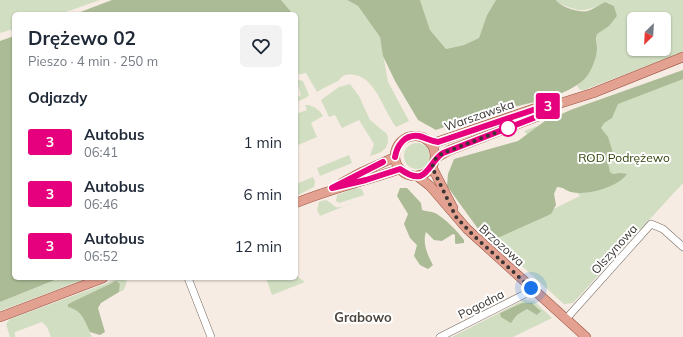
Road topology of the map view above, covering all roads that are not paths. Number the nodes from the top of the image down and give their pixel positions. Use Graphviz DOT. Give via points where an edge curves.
graph roads {
  1 [pos="683,57"];
  2 [pos="558,104"];
  3 [pos="430,142"];
  4 [pos="395,157"];
  5 [pos="436,158"];
  6 [pos="432,167"];
  7 [pos="400,169"];
  8 [pos="417,176"];
  9 [pos="332,188"];
  10 [pos="298,202"];
  11 [pos="456,217"];
  12 [pos="683,247"];
  13 [pos="98,280"];
  14 [pos="189,280"];
  15 [pos="531,288"];
  16 [pos="0,317"];
  17 [pos="566,318"];
  18 [pos="211,337"];
  19 [pos="440,337"];
  20 [pos="586,337"];
  1 -- 2 [label="main road, Warszawska"];
  2 -- 3 [label="main road, Warszawska" via="438,142"];
  2 -- 5 [label="main road, Warszawska" via="549,112 450,150"];
  3 -- 4 [label="main road" via="418,136 405,138 397,148"];
  3 -- 5 [label="main road"];
  4 -- 7 [label="main road"];
  4 -- 9 [label="main road"];
  5 -- 6 [label="main road"];
  6 -- 8 [label="main road" via="425,174"];
  6 -- 11 [label="main road, Brzozowa"];
  7 -- 8 [label="main road"];
  7 -- 9 [label="main road"];
  8 -- 11 [label="main road, Brzozowa" via="430,186"];
  9 -- 10 [label="main road"];
  11 -- 15 [label="main road, Brzozowa"];
  12 -- 17 [label="street, Olszynowa" via="663,229 651,224"];
  13 -- 16 [label="main road"];
  14 -- 18 [label="street"];
  15 -- 17 [label="main road, Brzozowa"];
  15 -- 19 [label="street, Pogodna" via="523,295"];
  17 -- 20 [label="main road, Brzozowa"];
}
